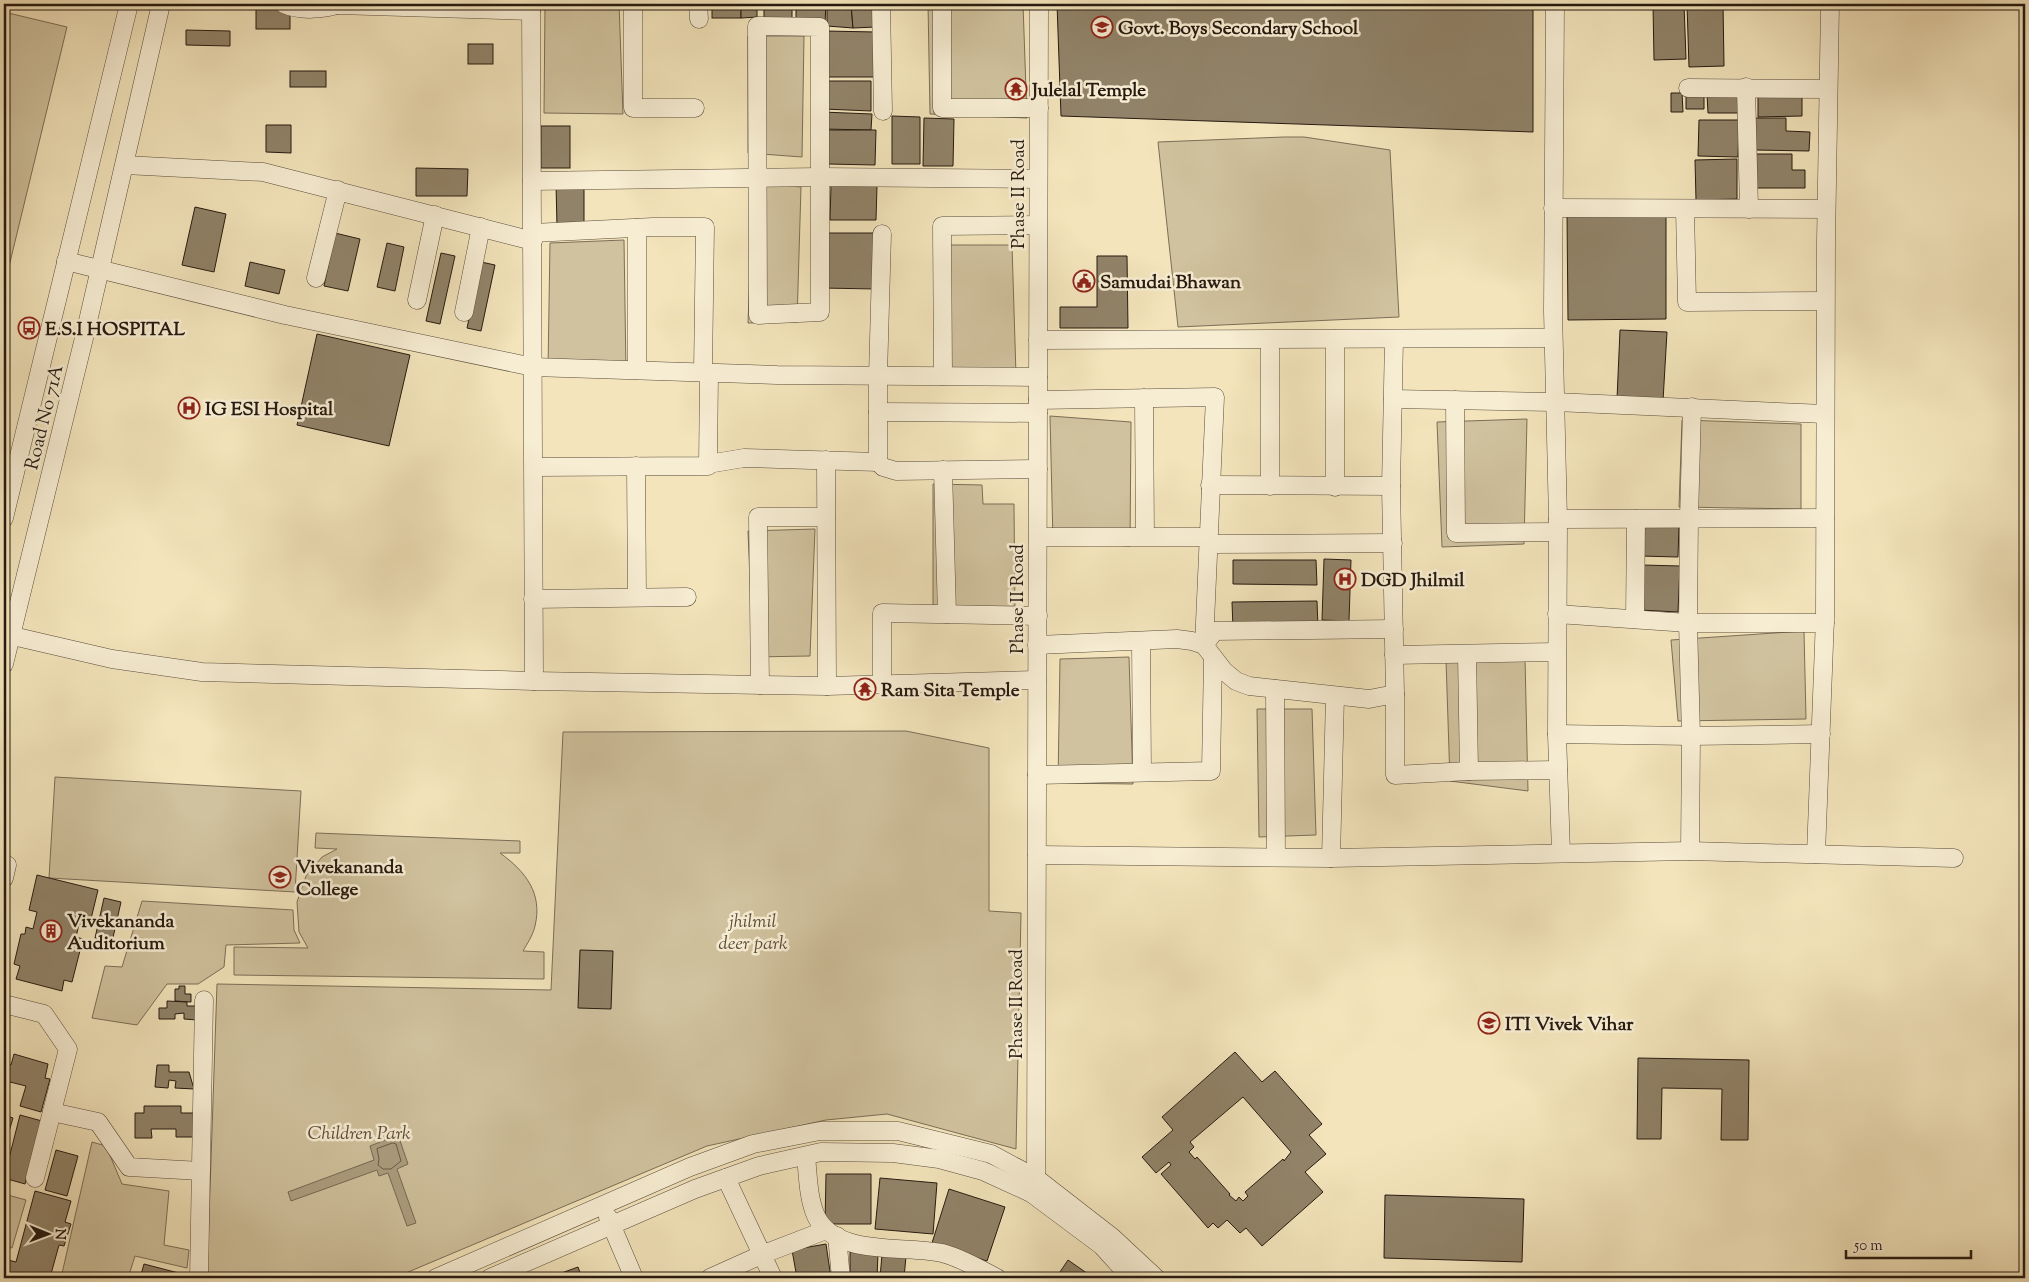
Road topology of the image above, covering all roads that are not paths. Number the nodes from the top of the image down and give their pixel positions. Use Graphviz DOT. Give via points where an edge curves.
graph roads {
  1 [pos="129,4"];
  2 [pos="161,4"];
  3 [pos="284,4"];
  4 [pos="339,4"];
  5 [pos="633,4"];
  6 [pos="881,4"];
  7 [pos="942,4"];
  8 [pos="1039,4"];
  9 [pos="1555,4"];
  10 [pos="1830,4"];
  11 [pos="500,7"];
  12 [pos="531,8"];
  13 [pos="1746,87"];
  14 [pos="1688,88"];
  15 [pos="1828,89"];
  16 [pos="695,108"];
  17 [pos="1039,108"];
  18 [pos="883,112"];
  19 [pos="125,165"];
  20 [pos="820,177"];
  21 [pos="757,179"];
  22 [pos="1038,179"];
  23 [pos="532,181"];
  24 [pos="338,190"];
  25 [pos="1553,208"];
  26 [pos="1685,209"];
  27 [pos="1749,209"];
  28 [pos="1826,209"];
  29 [pos="435,215"];
  30 [pos="1038,225"];
  31 [pos="481,227"];
  32 [pos="637,228"];
  33 [pos="882,234"];
  34 [pos="533,237"];
  35 [pos="66,261"];
  36 [pos="100,268"];
  37 [pos="316,278"];
  38 [pos="417,300"];
  39 [pos="1825,301"];
  40 [pos="464,312"];
  41 [pos="1553,338"];
  42 [pos="1394,339"];
  43 [pos="1038,340"];
  44 [pos="1270,340"];
  45 [pos="1335,340"];
  46 [pos="533,366"];
  47 [pos="637,370"];
  48 [pos="706,372"];
  49 [pos="878,376"];
  50 [pos="943,376"];
  51 [pos="1038,377"];
  52 [pos="1144,398"];
  53 [pos="1393,399"];
  54 [pos="1455,400"];
  55 [pos="1555,402"];
  56 [pos="1038,406"];
  57 [pos="1692,408"];
  58 [pos="878,412"];
  59 [pos="1825,414"];
  60 [pos="826,460"];
  61 [pos="878,462"];
  62 [pos="708,464"];
  63 [pos="534,466"];
  64 [pos="636,466"];
  65 [pos="1038,469"];
  66 [pos="943,470"];
  67 [pos="1210,485"];
  68 [pos="1270,486"];
  69 [pos="1391,486"];
  70 [pos="1335,487"];
  71 [pos="826,517"];
  72 [pos="4,518"];
  73 [pos="1825,518"];
  74 [pos="1636,519"];
  75 [pos="1689,519"];
  76 [pos="1558,526"];
  77 [pos="1145,536"];
  78 [pos="1038,537"];
  79 [pos="1208,537"];
  80 [pos="1393,543"];
  81 [pos="687,597"];
  82 [pos="637,598"];
  83 [pos="533,599"];
  84 [pos="947,614"];
  85 [pos="1557,614"];
  86 [pos="1038,616"];
  87 [pos="1635,619"];
  88 [pos="1688,623"];
  89 [pos="1825,623"];
  90 [pos="1394,629"];
  91 [pos="7,635"];
  92 [pos="1141,640"];
  93 [pos="1037,645"];
  94 [pos="1208,651"];
  95 [pos="1557,652"];
  96 [pos="1467,654"];
  97 [pos="1394,655"];
  98 [pos="4,664"];
  99 [pos="1037,680"];
  100 [pos="534,681"];
  101 [pos="882,685"];
  102 [pos="760,686"];
  103 [pos="827,686"];
  104 [pos="1275,689"];
  105 [pos="1395,694"];
  106 [pos="1334,696"];
  107 [pos="1557,734"];
  108 [pos="1821,734"];
  109 [pos="1692,736"];
  110 [pos="1558,770"];
  111 [pos="1142,771"];
  112 [pos="1469,771"];
  113 [pos="1037,775"];
  114 [pos="1690,851"];
  115 [pos="1561,853"];
  116 [pos="1816,854"];
  117 [pos="1037,855"];
  118 [pos="1276,857"];
  119 [pos="1331,858"];
  120 [pos="1954,858"];
  121 [pos="4,864"];
  122 [pos="4,878"];
  123 [pos="204,1000"];
  124 [pos="4,1004"];
  125 [pos="52,1112"];
  126 [pos="806,1156"];
  127 [pos="201,1171"];
  128 [pos="35,1178"];
  129 [pos="726,1178"];
  130 [pos="1033,1185"];
  131 [pos="603,1205"];
  132 [pos="611,1226"];
  133 [pos="831,1233"];
  134 [pos="761,1255"];
  135 [pos="199,1278"];
  136 [pos="437,1278"];
  137 [pos="490,1278"];
  138 [pos="634,1278"];
  139 [pos="710,1278"];
  140 [pos="773,1278"];
  141 [pos="841,1278"];
  142 [pos="997,1278"];
  143 [pos="1131,1278"];
  144 [pos="1156,1278"];
  1 -- 35 [label="street, Road No 71A"];
  2 -- 19 [label="street, Road No 71A"];
  3 -- 4 [label="street" via="301,8"];
  4 -- 11 [label="street"];
  5 -- 16 [label="street" via="633,108"];
  6 -- 18 [label="street"];
  7 -- 17 [label="street" via="942,108"];
  8 -- 17 [label="street, Phase II Road"];
  9 -- 25 [label="street"];
  10 -- 15 [label="street"];
  11 -- 12 [label="street"];
  12 -- 23 [label="street"];
  13 -- 14 [label="street"];
  13 -- 15 [label="street"];
  13 -- 27 [label="street"];
  15 -- 28 [label="street"];
  17 -- 22 [label="street, Phase II Road"];
  19 -- 24 [label="street" via="263,172"];
  19 -- 36 [label="street, Road No 71A"];
  20 -- 21 [label="street"];
  20 -- 21 [label="street" via="820,312 758,314"];
  20 -- 21 [label="street" via="820,27 757,26"];
  20 -- 22 [label="street"];
  21 -- 23 [label="street"];
  22 -- 30 [label="street, Phase II Road"];
  23 -- 34 [label="street"];
  24 -- 29 [label="street"];
  24 -- 37 [label="street"];
  25 -- 26 [label="street"];
  25 -- 41 [label="street"];
  26 -- 27 [label="street"];
  26 -- 39 [label="street" via="1687,302"];
  27 -- 28 [label="street"];
  28 -- 39 [label="street"];
  29 -- 31 [label="street"];
  29 -- 38 [label="street"];
  30 -- 43 [label="street, Phase II Road"];
  30 -- 50 [label="street" via="942,226"];
  31 -- 34 [label="street"];
  31 -- 40 [label="street"];
  32 -- 34 [label="street"];
  32 -- 47 [label="street"];
  32 -- 48 [label="street" via="705,227"];
  33 -- 49 [label="street"];
  34 -- 46 [label="street"];
  35 -- 36 [label="street"];
  35 -- 72 [label="street, Road No 71A"];
  36 -- 46 [label="street" via="279,314"];
  36 -- 91 [label="street, Road No 71A"];
  39 -- 59 [label="street"];
  41 -- 42 [label="street"];
  41 -- 55 [label="street"];
  42 -- 45 [label="street"];
  42 -- 53 [label="street"];
  43 -- 44 [label="street"];
  43 -- 51 [label="street, Phase II Road"];
  44 -- 45 [label="street"];
  44 -- 68 [label="street"];
  45 -- 70 [label="street"];
  46 -- 47 [label="street"];
  46 -- 63 [label="street"];
  47 -- 48 [label="street"];
  48 -- 49 [label="street"];
  48 -- 62 [label="street"];
  49 -- 50 [label="street"];
  49 -- 58 [label="street"];
  50 -- 51 [label="street"];
  51 -- 56 [label="street, Phase II Road"];
  52 -- 56 [label="street"];
  52 -- 67 [label="street" via="1214,397"];
  52 -- 77 [label="street"];
  53 -- 54 [label="street"];
  53 -- 69 [label="street"];
  54 -- 55 [label="street"];
  54 -- 76 [label="street" via="1456,533"];
  55 -- 57 [label="street"];
  55 -- 76 [label="street"];
  56 -- 58 [label="street"];
  56 -- 65 [label="street, Phase II Road"];
  57 -- 59 [label="street"];
  57 -- 75 [label="street"];
  58 -- 61 [label="street"];
  59 -- 73 [label="street"];
  60 -- 61 [label="street"];
  60 -- 62 [label="street" via="744,458"];
  60 -- 71 [label="street"];
  61 -- 66 [label="street" via="896,471"];
  62 -- 64 [label="street"];
  63 -- 64 [label="street"];
  63 -- 83 [label="street"];
  64 -- 82 [label="street"];
  65 -- 66 [label="street"];
  65 -- 78 [label="street, Phase II Road"];
  66 -- 84 [label="street"];
  67 -- 68 [label="street"];
  67 -- 79 [label="street"];
  68 -- 70 [label="street"];
  69 -- 70 [label="street"];
  69 -- 80 [label="street"];
  71 -- 102 [label="street" via="758,517"];
  71 -- 103 [label="street"];
  73 -- 75 [label="street"];
  73 -- 89 [label="street"];
  74 -- 75 [label="street"];
  74 -- 76 [label="street"];
  74 -- 87 [label="street"];
  75 -- 88 [label="street"];
  76 -- 85 [label="street"];
  77 -- 78 [label="street"];
  77 -- 79 [label="street"];
  78 -- 86 [label="street, Phase II Road"];
  79 -- 80 [label="street" via="1211,544"];
  79 -- 94 [label="street"];
  80 -- 90 [label="street"];
  81 -- 82 [label="street"];
  82 -- 83 [label="street"];
  83 -- 100 [label="street"];
  84 -- 86 [label="street"];
  84 -- 101 [label="street" via="882,613"];
  85 -- 87 [label="street"];
  85 -- 95 [label="street"];
  86 -- 93 [label="street, Phase II Road"];
  87 -- 88 [label="street"];
  88 -- 89 [label="street"];
  88 -- 109 [label="street"];
  89 -- 108 [label="street"];
  90 -- 94 [label="street" via="1215,631"];
  90 -- 97 [label="street"];
  91 -- 98 [label="street, Road No 71A"];
  91 -- 100 [label="street" via="112,659 202,672"];
  92 -- 93 [label="street"];
  92 -- 94 [label="street" via="1192,641"];
  92 -- 111 [label="street"];
  93 -- 99 [label="street, Phase II Road"];
  94 -- 104 [label="street" via="1236,681"];
  94 -- 111 [label="street" via="1211,771"];
  95 -- 96 [label="street"];
  95 -- 107 [label="street"];
  96 -- 97 [label="street"];
  96 -- 112 [label="street"];
  97 -- 105 [label="street"];
  99 -- 101 [label="street"];
  99 -- 113 [label="street, Phase II Road"];
  100 -- 102 [label="street"];
  101 -- 103 [label="street"];
  102 -- 103 [label="street"];
  104 -- 106 [label="street"];
  104 -- 118 [label="street"];
  105 -- 106 [label="street" via="1369,699"];
  105 -- 112 [label="street" via="1395,775"];
  106 -- 119 [label="street"];
  107 -- 109 [label="street"];
  107 -- 110 [label="street"];
  108 -- 109 [label="street"];
  108 -- 116 [label="street"];
  109 -- 114 [label="street"];
  110 -- 112 [label="street"];
  110 -- 115 [label="street"];
  111 -- 113 [label="street"];
  113 -- 117 [label="street, Phase II Road"];
  114 -- 115 [label="street"];
  114 -- 116 [label="street"];
  115 -- 119 [label="street"];
  116 -- 120 [label="street"];
  117 -- 118 [label="street"];
  117 -- 130 [label="street, Phase II Road"];
  118 -- 119 [label="street"];
  121 -- 122 [label="street" via="7,865"];
  123 -- 127 [label="street"];
  124 -- 125 [label="street" via="44,1014 68,1049"];
  125 -- 127 [label="street" via="98,1122 129,1167"];
  125 -- 128 [label="street"];
  126 -- 129 [label="street" via="759,1166"];
  126 -- 130 [label="street" via="820,1152 893,1153 939,1159"];
  126 -- 133 [label="street" via="816,1216"];
  127 -- 135 [label="street"];
  129 -- 132 [label="street"];
  129 -- 134 [label="street"];
  130 -- 131 [label="street" via="992,1154 898,1131 820,1131 753,1144"];
  130 -- 143 [label="street" via="1102,1246"];
  130 -- 144 [label="street" via="1112,1237"];
  131 -- 132 [label="street"];
  131 -- 136 [label="street"];
  132 -- 137 [label="street"];
  132 -- 138 [label="street"];
  133 -- 134 [label="street"];
  133 -- 141 [label="street"];
  133 -- 142 [label="street" via="848,1243 862,1246 942,1253 964,1260"];
  134 -- 139 [label="street"];
  134 -- 140 [label="street"];
}
